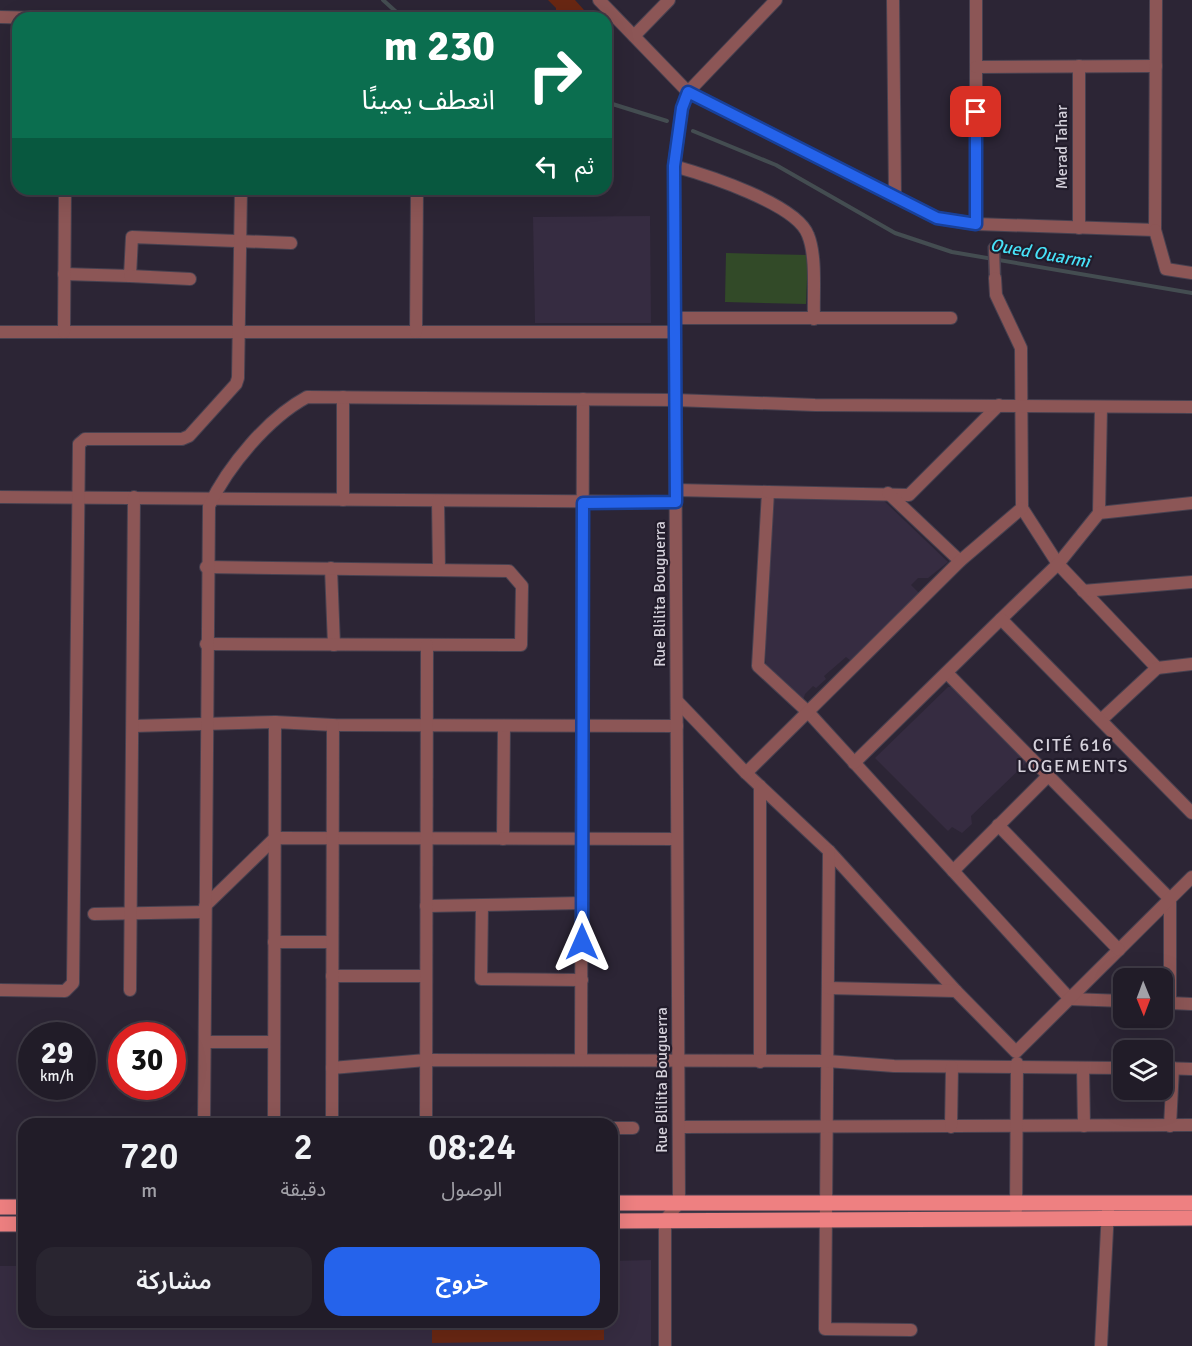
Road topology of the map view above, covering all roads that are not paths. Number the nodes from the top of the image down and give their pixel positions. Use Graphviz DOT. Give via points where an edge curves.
graph roads {
  1 [pos="599,0"];
  2 [pos="669,0"];
  3 [pos="776,0"];
  4 [pos="893,0"];
  5 [pos="976,0"];
  6 [pos="1156,0"];
  7 [pos="611,12"];
  8 [pos="612,13"];
  9 [pos="634,36"];
  10 [pos="1079,66"];
  11 [pos="1156,66"];
  12 [pos="976,67"];
  13 [pos="688,92"];
  14 [pos="674,166"];
  15 [pos="66,195"];
  16 [pos="241,195"];
  17 [pos="417,195"];
  18 [pos="895,197"];
  19 [pos="976,224"];
  20 [pos="1079,228"];
  21 [pos="1155,230"];
  22 [pos="241,241"];
  23 [pos="291,243"];
  24 [pos="994,248"];
  25 [pos="1192,273"];
  26 [pos="64,274"];
  27 [pos="130,276"];
  28 [pos="995,278"];
  29 [pos="190,279"];
  30 [pos="675,318"];
  31 [pos="951,318"];
  32 [pos="814,319"];
  33 [pos="0,332"];
  34 [pos="64,332"];
  35 [pos="240,332"];
  36 [pos="416,332"];
  37 [pos="675,332"];
  38 [pos="343,397"];
  39 [pos="583,399"];
  40 [pos="675,400"];
  41 [pos="999,405"];
  42 [pos="1021,406"];
  43 [pos="1101,406"];
  44 [pos="1192,407"];
  45 [pos="768,492"];
  46 [pos="888,494"];
  47 [pos="909,495"];
  48 [pos="676,496"];
  49 [pos="0,497"];
  50 [pos="77,497"];
  51 [pos="135,497"];
  52 [pos="213,498"];
  53 [pos="343,500"];
  54 [pos="438,501"];
  55 [pos="583,503"];
  56 [pos="1192,503"];
  57 [pos="900,505"];
  58 [pos="1022,508"];
  59 [pos="1099,513"];
  60 [pos="960,561"];
  61 [pos="1058,564"];
  62 [pos="206,567"];
  63 [pos="331,568"];
  64 [pos="439,570"];
  65 [pos="1192,582"];
  66 [pos="1083,591"];
  67 [pos="1001,619"];
  68 [pos="206,644"];
  69 [pos="334,645"];
  70 [pos="427,645"];
  71 [pos="1192,664"];
  72 [pos="1157,668"];
  73 [pos="946,673"];
  74 [pos="677,701"];
  75 [pos="809,713"];
  76 [pos="1101,720"];
  77 [pos="206,722"];
  78 [pos="275,722"];
  79 [pos="333,725"];
  80 [pos="133,726"];
  81 [pos="427,726"];
  82 [pos="504,726"];
  83 [pos="583,726"];
  84 [pos="677,726"];
  85 [pos="854,763"];
  86 [pos="746,773"];
  87 [pos="1048,776"];
  88 [pos="760,786"];
  89 [pos="1192,813"];
  90 [pos="998,825"];
  91 [pos="275,838"];
  92 [pos="333,838"];
  93 [pos="426,839"];
  94 [pos="503,839"];
  95 [pos="582,839"];
  96 [pos="677,839"];
  97 [pos="829,851"];
  98 [pos="953,871"];
  99 [pos="1192,878"];
  100 [pos="1170,899"];
  101 [pos="582,903"];
  102 [pos="482,905"];
  103 [pos="426,906"];
  104 [pos="205,909"];
  105 [pos="94,914"];
  106 [pos="131,914"];
  107 [pos="274,942"];
  108 [pos="332,942"];
  109 [pos="1119,950"];
  110 [pos="1167,968"];
  111 [pos="332,976"];
  112 [pos="426,976"];
  113 [pos="582,980"];
  114 [pos="828,988"];
  115 [pos="0,990"];
  116 [pos="130,990"];
  117 [pos="956,992"];
  118 [pos="1070,999"];
  119 [pos="1113,1001"];
  120 [pos="1173,1003"];
  121 [pos="1192,1004"];
  122 [pos="205,1042"];
  123 [pos="274,1042"];
  124 [pos="1016,1052"];
  125 [pos="426,1060"];
  126 [pos="581,1060"];
  127 [pos="827,1061"];
  128 [pos="678,1062"];
  129 [pos="760,1062"];
  130 [pos="952,1067"];
  131 [pos="332,1068"];
  132 [pos="1017,1068"];
  133 [pos="1083,1068"];
  134 [pos="1113,1068"];
  135 [pos="1173,1068"];
  136 [pos="1192,1069"];
  137 [pos="1169,1100"];
  138 [pos="204,1118"];
  139 [pos="274,1118"];
  140 [pos="332,1118"];
  141 [pos="426,1118"];
  142 [pos="1170,1125"];
  143 [pos="1192,1125"];
  144 [pos="827,1126"];
  145 [pos="951,1126"];
  146 [pos="1084,1126"];
  147 [pos="679,1127"];
  148 [pos="1017,1127"];
  149 [pos="618,1128"];
  150 [pos="633,1128"];
  151 [pos="826,1202"];
  152 [pos="618,1203"];
  153 [pos="679,1203"];
  154 [pos="1192,1203"];
  155 [pos="0,1207"];
  156 [pos="18,1207"];
  157 [pos="1016,1211"];
  158 [pos="1108,1211"];
  159 [pos="1192,1218"];
  160 [pos="826,1219"];
  161 [pos="665,1220"];
  162 [pos="618,1221"];
  163 [pos="0,1224"];
  164 [pos="18,1224"];
  165 [pos="911,1330"];
  166 [pos="665,1346"];
  167 [pos="1101,1346"];
  1 -- 7 [label="street"];
  2 -- 9 [label="street"];
  3 -- 13 [label="street"];
  4 -- 18 [label="street"];
  5 -- 12 [label="street"];
  6 -- 11 [label="street"];
  8 -- 9 [label="street"];
  9 -- 13 [label="street"];
  10 -- 11 [label="street"];
  10 -- 12 [label="street"];
  10 -- 20 [label="street, Merad Tahar"];
  11 -- 21 [label="street"];
  12 -- 19 [label="street"];
  13 -- 14 [label="street, Rue Blilita Bouguerra"];
  13 -- 18 [label="street"];
  14 -- 30 [label="street, Rue Blilita Bouguerra"];
  14 -- 32 [label="street" via="726,182 774,205 804,226 811,244"];
  15 -- 26 [label="street"];
  16 -- 22 [label="street"];
  17 -- 36 [label="street"];
  18 -- 19 [label="street" via="937,218"];
  19 -- 20 [label="street"];
  20 -- 21 [label="street"];
  21 -- 25 [label="street" via="1166,269"];
  22 -- 23 [label="street"];
  22 -- 27 [label="street" via="132,237"];
  22 -- 35 [label="street"];
  24 -- 28 [label="street"];
  26 -- 27 [label="street"];
  26 -- 34 [label="street"];
  27 -- 29 [label="street"];
  28 -- 42 [label="street" via="996,295 1021,348"];
  30 -- 32 [label="street"];
  30 -- 37 [label="street, Rue Blilita Bouguerra"];
  31 -- 32 [label="street"];
  33 -- 34 [label="street"];
  34 -- 35 [label="street"];
  35 -- 36 [label="street"];
  35 -- 50 [label="street" via="236,384 189,436 174,440 81,440"];
  36 -- 37 [label="street"];
  37 -- 40 [label="street, Rue Blilita Bouguerra"];
  38 -- 39 [label="street"];
  38 -- 52 [label="street" via="307,397 284,410 220,482"];
  38 -- 53 [label="street"];
  39 -- 40 [label="street"];
  39 -- 55 [label="street"];
  40 -- 41 [label="street"];
  40 -- 48 [label="street, Rue Blilita Bouguerra"];
  41 -- 42 [label="street"];
  41 -- 47 [label="street"];
  42 -- 43 [label="street"];
  42 -- 58 [label="street"];
  43 -- 44 [label="street"];
  43 -- 59 [label="street"];
  45 -- 46 [label="street"];
  45 -- 48 [label="street"];
  45 -- 75 [label="street" via="758,666"];
  46 -- 47 [label="street"];
  46 -- 57 [label="street"];
  47 -- 57 [label="street"];
  48 -- 55 [label="street"];
  48 -- 74 [label="street, Rue Blilita Bouguerra"];
  49 -- 50 [label="street"];
  50 -- 51 [label="street"];
  50 -- 115 [label="street" via="73,983 65,991"];
  51 -- 52 [label="street"];
  51 -- 80 [label="street"];
  52 -- 53 [label="street"];
  52 -- 62 [label="street" via="208,506"];
  53 -- 54 [label="street"];
  54 -- 55 [label="street"];
  54 -- 64 [label="street"];
  55 -- 83 [label="street"];
  56 -- 59 [label="street"];
  57 -- 60 [label="street"];
  58 -- 60 [label="street"];
  58 -- 61 [label="street"];
  59 -- 61 [label="street"];
  60 -- 75 [label="street"];
  61 -- 66 [label="street"];
  61 -- 67 [label="street"];
  62 -- 63 [label="street"];
  62 -- 68 [label="street"];
  63 -- 64 [label="street"];
  63 -- 69 [label="street"];
  64 -- 70 [label="street" via="509,571 522,586 521,645"];
  65 -- 66 [label="street"];
  66 -- 72 [label="street"];
  67 -- 73 [label="street"];
  67 -- 76 [label="street"];
  68 -- 69 [label="street"];
  68 -- 77 [label="street"];
  69 -- 70 [label="street"];
  70 -- 81 [label="street"];
  71 -- 72 [label="street"];
  72 -- 76 [label="street"];
  73 -- 85 [label="street"];
  73 -- 87 [label="street"];
  74 -- 84 [label="street, Rue Blilita Bouguerra"];
  74 -- 86 [label="street"];
  75 -- 85 [label="street"];
  75 -- 86 [label="street"];
  76 -- 89 [label="street"];
  77 -- 78 [label="street"];
  77 -- 80 [label="street"];
  77 -- 104 [label="street"];
  78 -- 79 [label="street"];
  78 -- 91 [label="street"];
  79 -- 81 [label="street"];
  79 -- 92 [label="street"];
  80 -- 106 [label="street"];
  81 -- 82 [label="street"];
  81 -- 93 [label="street"];
  82 -- 83 [label="street"];
  82 -- 94 [label="street"];
  83 -- 84 [label="street"];
  83 -- 95 [label="street"];
  84 -- 96 [label="street, Rue Blilita Bouguerra"];
  85 -- 98 [label="street"];
  86 -- 88 [label="street"];
  87 -- 90 [label="street"];
  87 -- 100 [label="street"];
  88 -- 97 [label="street"];
  88 -- 129 [label="street"];
  90 -- 98 [label="street"];
  90 -- 109 [label="street"];
  91 -- 92 [label="street"];
  91 -- 104 [label="street"];
  91 -- 107 [label="street"];
  92 -- 93 [label="street"];
  92 -- 108 [label="street"];
  93 -- 94 [label="street"];
  93 -- 103 [label="street"];
  94 -- 95 [label="street"];
  95 -- 96 [label="street"];
  95 -- 101 [label="street"];
  96 -- 128 [label="street, Rue Blilita Bouguerra"];
  97 -- 114 [label="street"];
  97 -- 117 [label="street"];
  98 -- 118 [label="street"];
  99 -- 100 [label="street"];
  100 -- 109 [label="street"];
  100 -- 110 [label="street"];
  101 -- 102 [label="street"];
  101 -- 113 [label="street"];
  102 -- 103 [label="street"];
  102 -- 113 [label="street" via="481,979"];
  103 -- 112 [label="street"];
  104 -- 106 [label="street"];
  104 -- 122 [label="street"];
  105 -- 106 [label="street"];
  106 -- 116 [label="street"];
  107 -- 108 [label="street"];
  107 -- 123 [label="street"];
  108 -- 111 [label="street"];
  109 -- 118 [label="street"];
  111 -- 112 [label="street"];
  111 -- 131 [label="street"];
  112 -- 125 [label="street"];
  113 -- 126 [label="street"];
  114 -- 117 [label="street"];
  114 -- 127 [label="street"];
  117 -- 124 [label="street"];
  118 -- 119 [label="street"];
  118 -- 124 [label="street"];
  120 -- 121 [label="street"];
  122 -- 123 [label="street"];
  122 -- 138 [label="street"];
  123 -- 139 [label="street"];
  124 -- 132 [label="street"];
  125 -- 126 [label="street"];
  125 -- 131 [label="street"];
  125 -- 141 [label="street"];
  126 -- 128 [label="street"];
  127 -- 129 [label="street"];
  127 -- 130 [label="street"];
  127 -- 144 [label="street"];
  128 -- 129 [label="street"];
  128 -- 147 [label="street, Rue Blilita Bouguerra"];
  130 -- 132 [label="street"];
  130 -- 145 [label="street"];
  131 -- 140 [label="street"];
  132 -- 133 [label="street"];
  132 -- 148 [label="street"];
  133 -- 134 [label="street"];
  133 -- 146 [label="street"];
  135 -- 136 [label="street"];
  137 -- 142 [label="street"];
  142 -- 143 [label="street"];
  142 -- 146 [label="street"];
  144 -- 145 [label="street"];
  144 -- 147 [label="street"];
  144 -- 151 [label="street"];
  145 -- 148 [label="street"];
  146 -- 148 [label="street"];
  147 -- 153 [label="street, Rue Blilita Bouguerra"];
  148 -- 157 [label="street"];
  149 -- 150 [label="street"];
  151 -- 153 [label="main road"];
  151 -- 157 [label="main road"];
  151 -- 160 [label="street"];
  152 -- 153 [label="main road"];
  153 -- 161 [label="street"];
  154 -- 158 [label="main road"];
  155 -- 156 [label="main road"];
  157 -- 158 [label="main road"];
  157 -- 160 [label="main road"];
  158 -- 159 [label="main road"];
  158 -- 167 [label="street"];
  160 -- 161 [label="main road"];
  160 -- 165 [label="street" via="825,1329"];
  161 -- 162 [label="main road"];
  161 -- 166 [label="street"];
  163 -- 164 [label="main road"];
}
